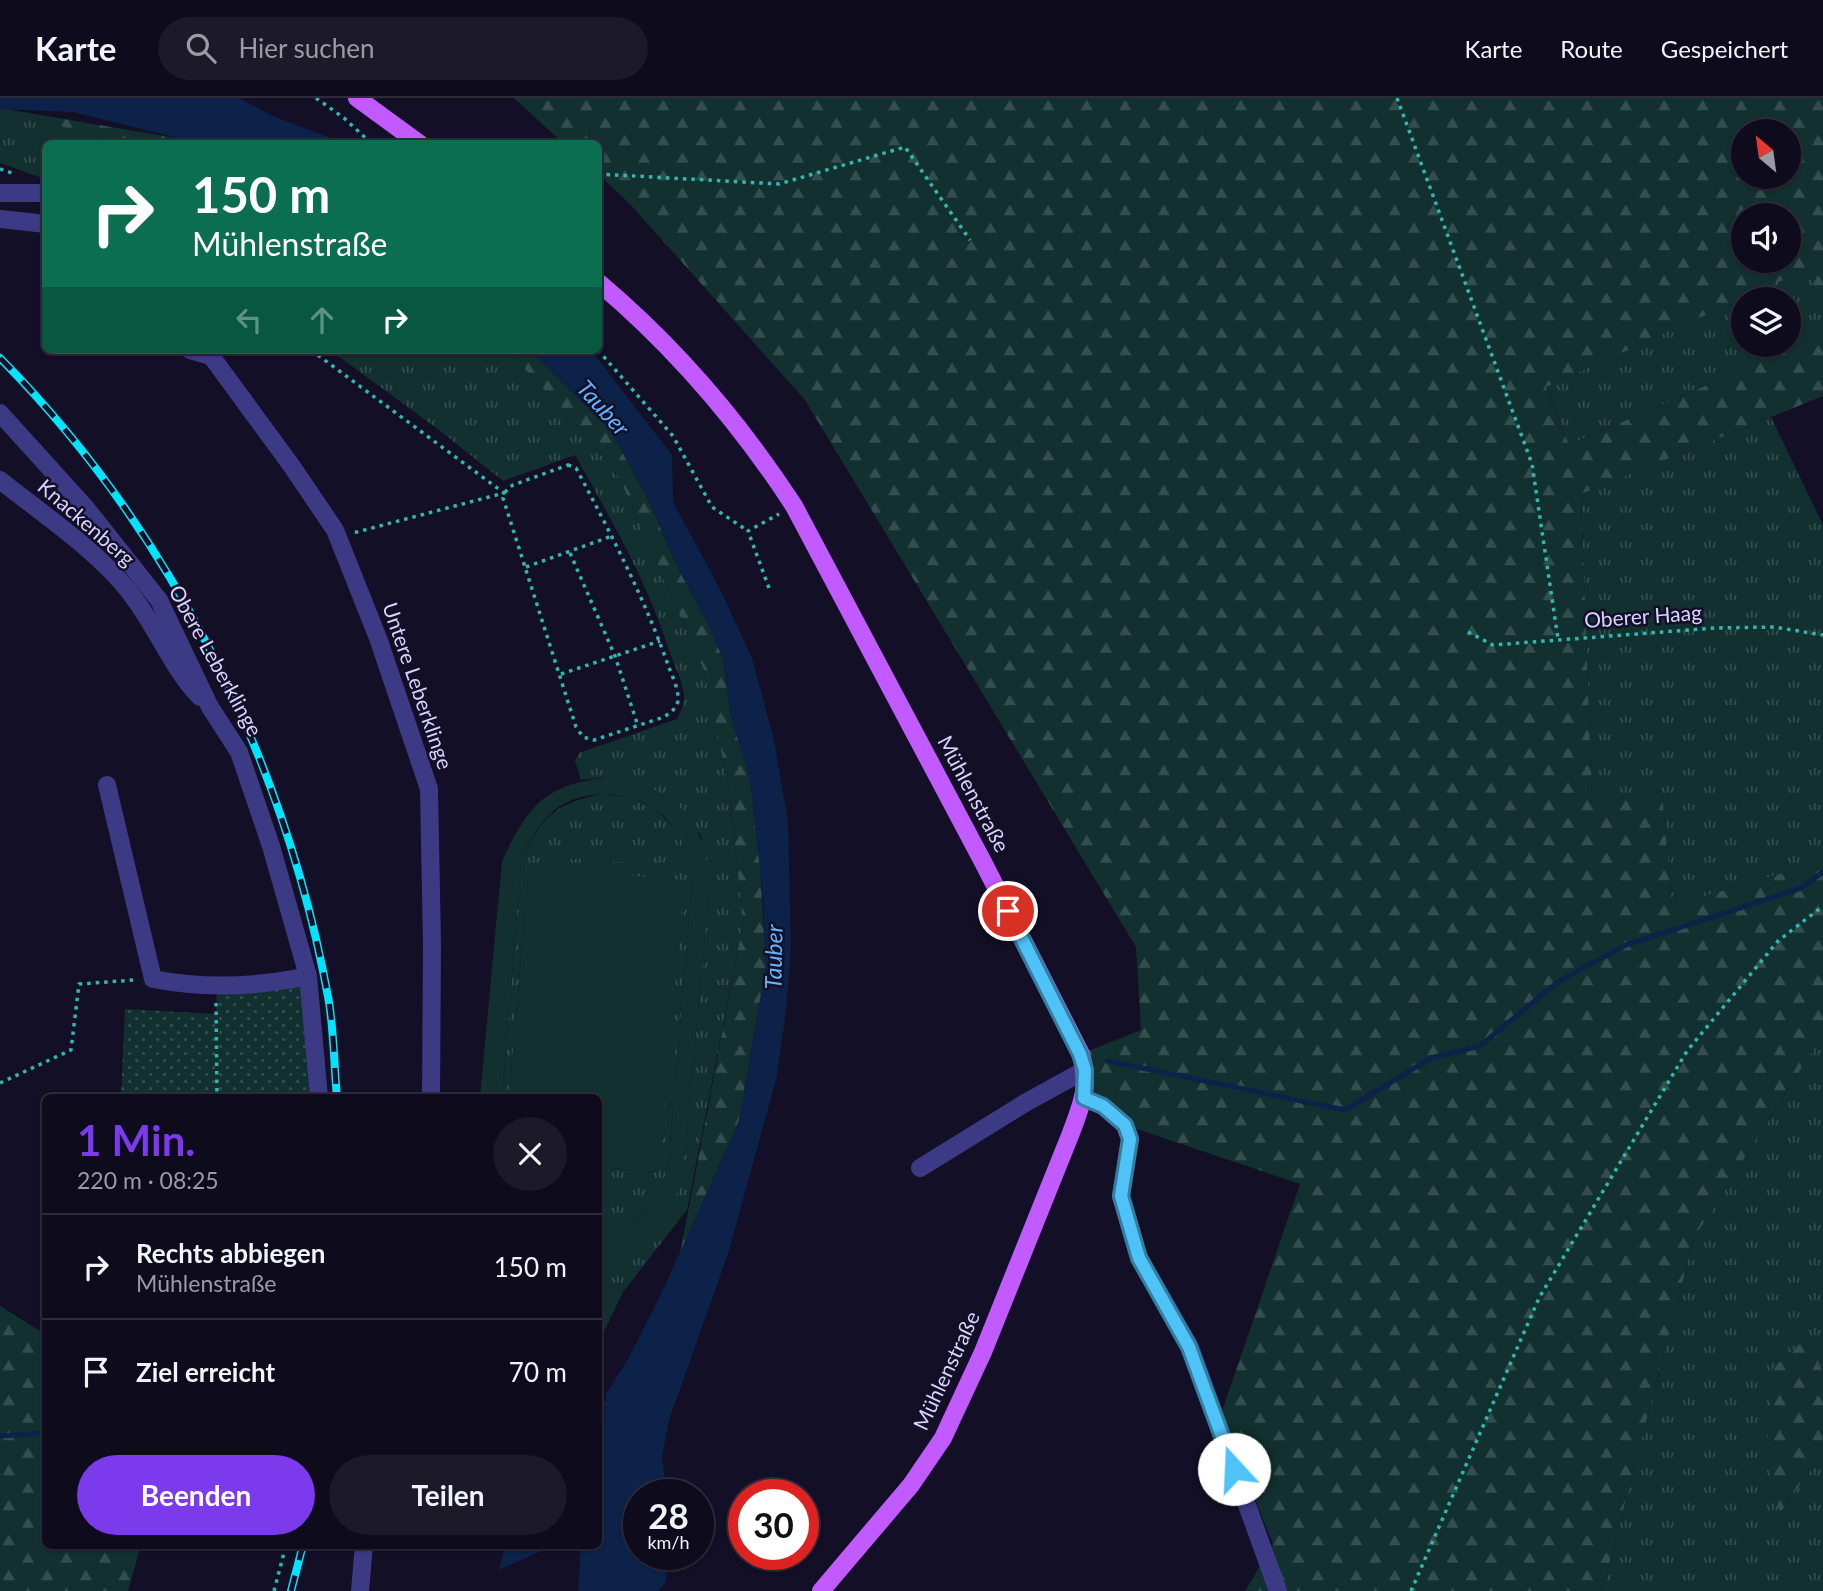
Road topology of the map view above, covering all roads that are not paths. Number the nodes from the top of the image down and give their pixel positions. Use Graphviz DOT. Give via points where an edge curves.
graph roads {
  1 [pos="357,98"];
  2 [pos="415,140"];
  3 [pos="0,193"];
  4 [pos="42,194"];
  5 [pos="0,219"];
  6 [pos="42,224"];
  7 [pos="602,285"];
  8 [pos="204,354"];
  9 [pos="0,413"];
  10 [pos="0,480"];
  11 [pos="210,707"];
  12 [pos="107,785"];
  13 [pos="308,976"];
  14 [pos="1085,1070"];
  15 [pos="319,1094"];
  16 [pos="431,1094"];
  17 [pos="1084,1098"];
  18 [pos="920,1168"];
  19 [pos="364,1549"];
  20 [pos="360,1591"];
  21 [pos="821,1591"];
  22 [pos="1278,1591"];
  1 -- 2 [label="main road"];
  3 -- 4 [label="street"];
  5 -- 6 [label="street"];
  7 -- 14 [label="main road, Mühlenstraße" via="697,378 767,464 794,506 983,862"];
  8 -- 16 [label="street, Untere Leberklinge" via="211,356 291,465 337,537 403,707 429,789"];
  9 -- 11 [label="street, Obere Leberklinge" via="86,508 159,600"];
  10 -- 11 [label="street, Knackenberg" via="96,558 133,596 184,680"];
  11 -- 13 [label="street, Obere Leberklinge" via="239,752"];
  12 -- 13 [label="street" via="153,979 216,987"];
  13 -- 15 [label="street, Obere Leberklinge"];
  14 -- 17 [label="main road, Mühlenstraße"];
  14 -- 18 [label="street"];
  17 -- 21 [label="main road, Mühlenstraße" via="983,1352 943,1438 911,1486"];
  17 -- 22 [label="street" via="1103,1106 1125,1125 1130,1139 1121,1196 1139,1258 1189,1347"];
  19 -- 20 [label="street"];
}
